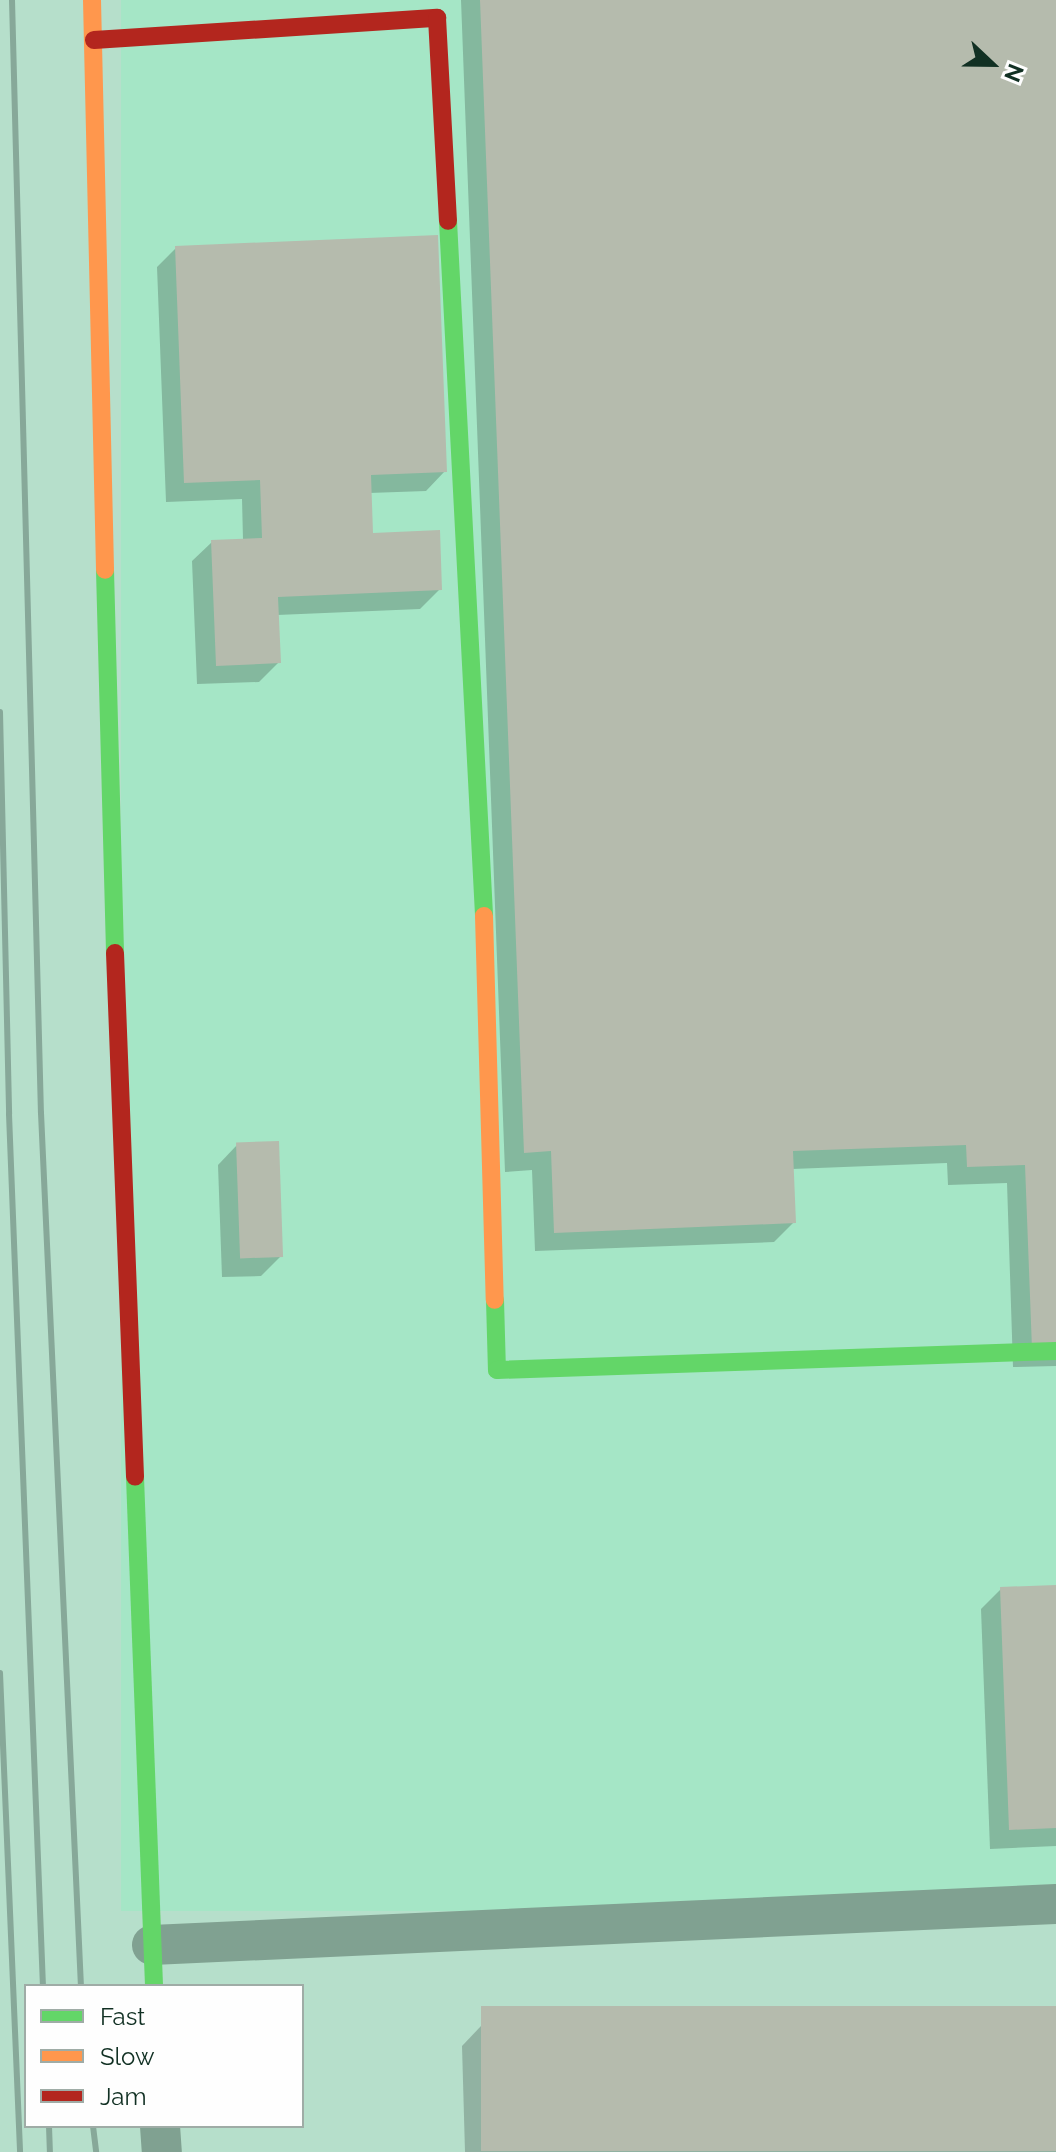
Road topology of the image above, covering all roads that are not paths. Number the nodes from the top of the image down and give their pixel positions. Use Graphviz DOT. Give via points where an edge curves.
graph roads {
  1 [pos="92,0"];
  2 [pos="94,40"];
  3 [pos="1056,1351"];
  4 [pos="1056,1904"];
  5 [pos="152,1945"];
  6 [pos="154,1984"];
  7 [pos="160,2128"];
  8 [pos="162,2152"];
  1 -- 2 [label="street"];
  2 -- 3 [label="street" via="437,18 481,814 497,1370"];
  2 -- 5 [label="street" via="115,950"];
  4 -- 5 [label="street"];
  5 -- 6 [label="street"];
  7 -- 8 [label="street"];
}
